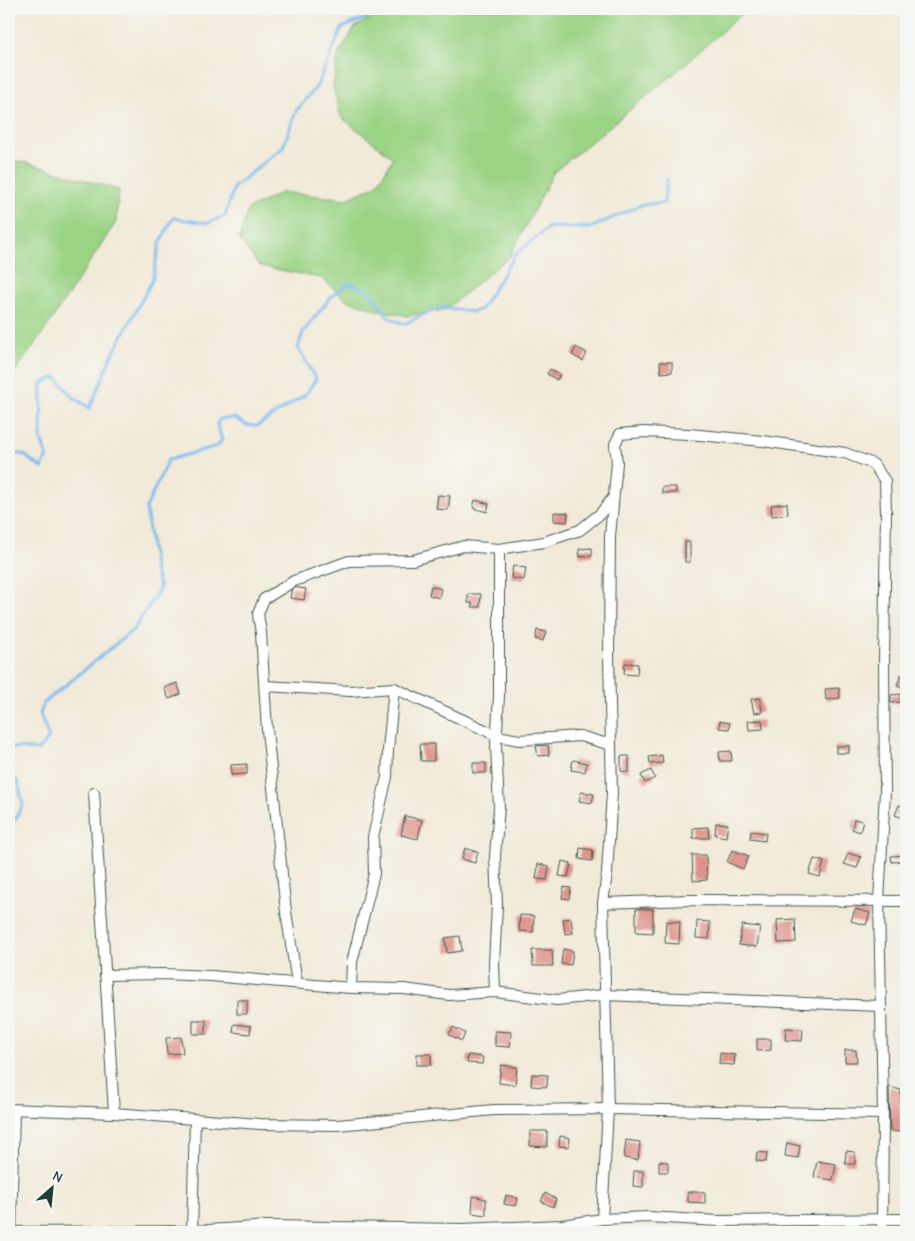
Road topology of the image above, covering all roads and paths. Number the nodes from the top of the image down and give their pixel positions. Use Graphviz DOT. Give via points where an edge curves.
graph roads {
  1 [pos="612,498"];
  2 [pos="499,549"];
  3 [pos="265,686"];
  4 [pos="394,688"];
  5 [pos="498,736"];
  6 [pos="611,745"];
  7 [pos="94,794"];
  8 [pos="880,902"];
  9 [pos="906,902"];
  10 [pos="603,903"];
  11 [pos="105,975"];
  12 [pos="297,983"];
  13 [pos="351,988"];
  14 [pos="495,992"];
  15 [pos="604,995"];
  16 [pos="882,1006"];
  17 [pos="608,1109"];
  18 [pos="11,1110"];
  19 [pos="114,1113"];
  20 [pos="883,1114"];
  21 [pos="195,1120"];
  22 [pos="882,1218"];
  23 [pos="602,1219"];
  24 [pos="906,1219"];
  25 [pos="192,1231"];
  26 [pos="11,1232"];
  27 [pos="882,1232"];
  1 -- 2 [label="street" via="600,514 580,530 544,542"];
  1 -- 6 [label="street"];
  1 -- 8 [label="street" via="617,463 615,444 620,434 643,432 753,440 845,453 873,464 885,481 885,792"];
  2 -- 3 [label="street" via="464,546 413,560 349,561 278,590 264,599 258,614"];
  2 -- 5 [label="street"];
  3 -- 4 [label="street" via="350,691"];
  3 -- 12 [label="street" via="286,912"];
  4 -- 5 [label="street"];
  4 -- 13 [label="street" via="387,777 373,837 374,874 352,962"];
  5 -- 6 [label="street" via="519,740 580,736"];
  5 -- 14 [label="street"];
  6 -- 10 [label="street" via="612,793"];
  7 -- 11 [label="street"];
  8 -- 9 [label="street"];
  8 -- 10 [label="street" via="690,900"];
  8 -- 16 [label="street"];
  10 -- 15 [label="street"];
  11 -- 12 [label="street" via="211,976"];
  11 -- 19 [label="street"];
  12 -- 13 [label="street"];
  13 -- 14 [label="street" via="404,989 449,995"];
  14 -- 15 [label="street" via="557,1000"];
  15 -- 16 [label="street"];
  15 -- 17 [label="street"];
  16 -- 20 [label="street"];
  17 -- 20 [label="street"];
  17 -- 21 [label="street" via="494,1110 338,1125"];
  17 -- 23 [label="street"];
  18 -- 19 [label="street"];
  18 -- 26 [label="street"];
  19 -- 21 [label="street"];
  20 -- 22 [label="street"];
  21 -- 25 [label="street"];
  22 -- 23 [label="street"];
  22 -- 24 [label="street"];
  22 -- 27 [label="street"];
  23 -- 25 [label="street" via="562,1225 472,1228 278,1226"];
  25 -- 26 [label="street"];
}
